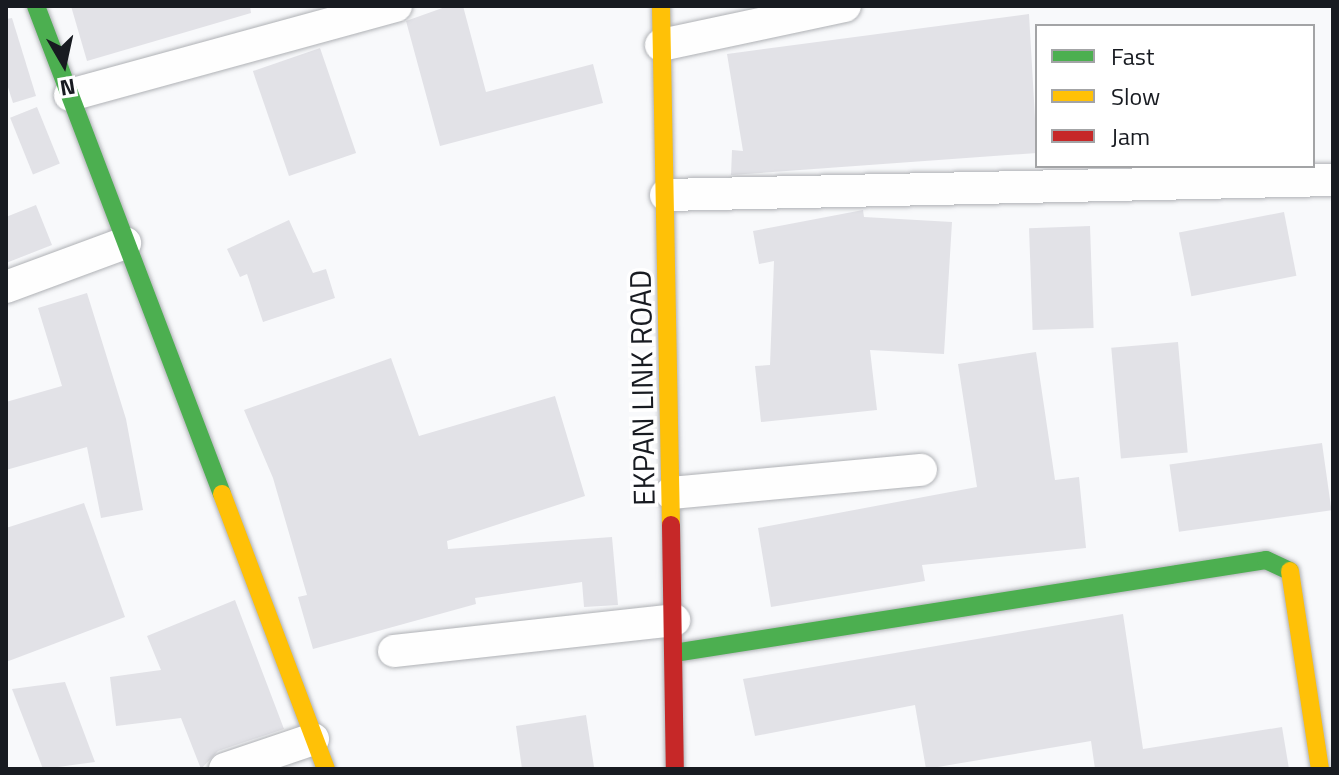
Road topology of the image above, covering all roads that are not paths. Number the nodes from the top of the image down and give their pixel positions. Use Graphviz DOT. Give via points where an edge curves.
graph roads {
  1 [pos="36,6"];
  2 [pos="396,6"];
  3 [pos="661,6"];
  4 [pos="845,6"];
  5 [pos="661,45"];
  6 [pos="70,95"];
  7 [pos="1333,180"];
  8 [pos="666,195"];
  9 [pos="125,243"];
  10 [pos="6,287"];
  11 [pos="921,470"];
  12 [pos="671,493"];
  13 [pos="674,620"];
  14 [pos="394,651"];
  15 [pos="674,653"];
  16 [pos="313,739"];
  17 [pos="225,769"];
  18 [pos="326,769"];
  19 [pos="675,769"];
  20 [pos="1320,769"];
  1 -- 6 [label="street"];
  2 -- 6 [label="street"];
  3 -- 5 [label="street, EKPAN LINK ROAD"];
  4 -- 5 [label="street"];
  5 -- 8 [label="street, EKPAN LINK ROAD"];
  6 -- 9 [label="street"];
  7 -- 8 [label="street"];
  8 -- 12 [label="street, EKPAN LINK ROAD"];
  9 -- 10 [label="street"];
  9 -- 16 [label="street"];
  11 -- 12 [label="street"];
  12 -- 13 [label="street, EKPAN LINK ROAD"];
  13 -- 14 [label="street"];
  13 -- 15 [label="street, EKPAN LINK ROAD"];
  15 -- 19 [label="street, EKPAN LINK ROAD"];
  15 -- 20 [label="street" via="1266,560 1290,571 1298,597"];
  16 -- 17 [label="street"];
  16 -- 18 [label="street"];
}
